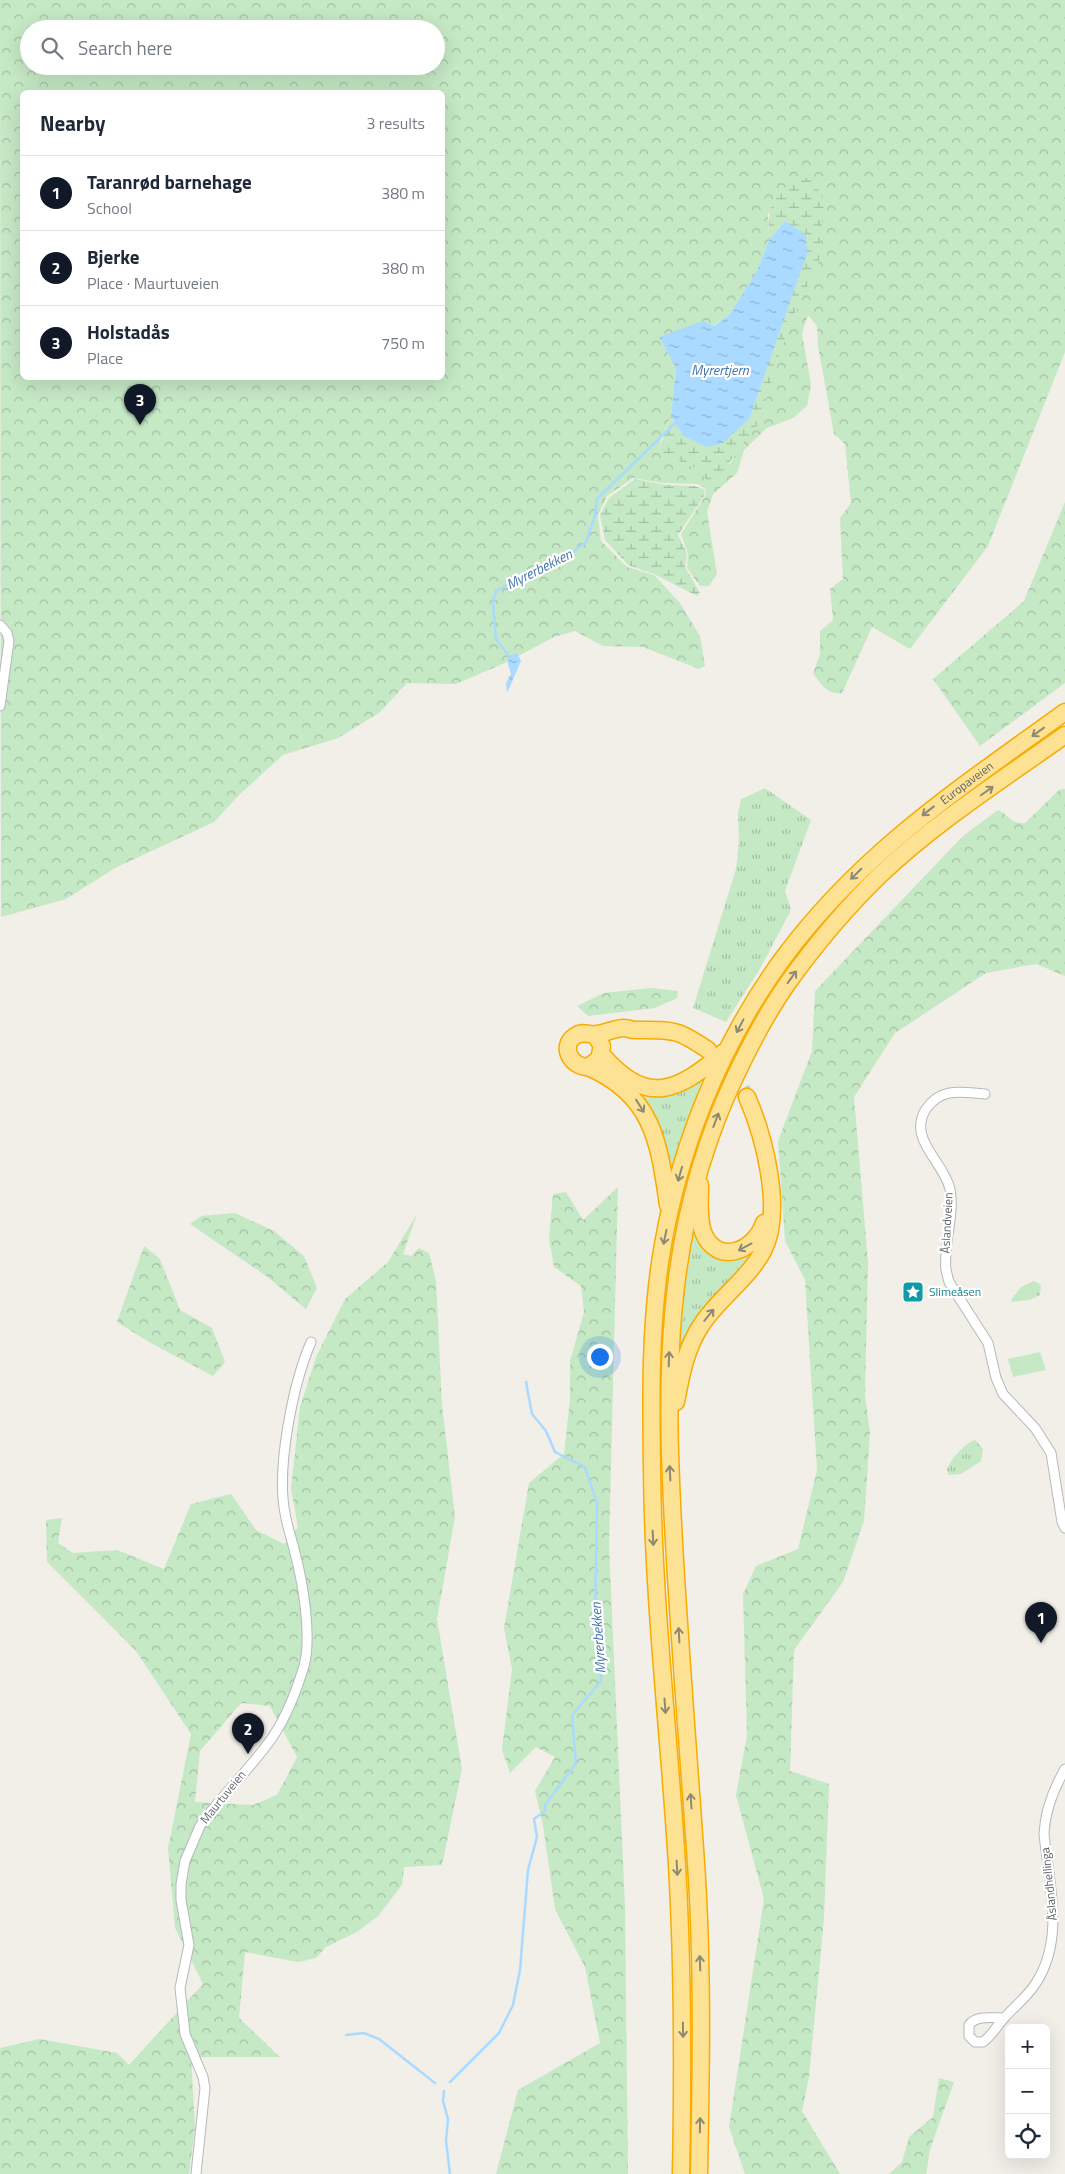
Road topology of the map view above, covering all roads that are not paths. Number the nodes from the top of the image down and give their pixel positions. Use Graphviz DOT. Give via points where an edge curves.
graph roads {
  1 [pos="0,625"];
  2 [pos="0,706"];
  3 [pos="1065,712"];
  4 [pos="1065,735"];
  5 [pos="599,1046"];
  6 [pos="729,1048"];
  7 [pos="708,1050"];
  8 [pos="588,1067"];
  9 [pos="985,1094"];
  10 [pos="747,1097"];
  11 [pos="700,1166"];
  12 [pos="771,1207"];
  13 [pos="670,1214"];
  14 [pos="312,1342"];
  15 [pos="668,1443"];
  16 [pos="1065,1528"];
  17 [pos="1065,1769"];
  18 [pos="1004,2018"];
  19 [pos="196,2174"];
  20 [pos="681,2174"];
  21 [pos="699,2174"];
  1 -- 2 [label="street" via="9,641"];
  3 -- 6 [label="highway, Europaveien, one-way" via="946,797 872,859 831,900 784,957"];
  11 -- 4 [label="highway, Europaveien, one-way" via="726,1095 750,1046 780,995 817,944 852,904 906,852"];
  5 -- 6 [label="highway" via="629,1078 660,1088 681,1084 694,1077"];
  5 -- 7 [label="highway" via="624,1028 660,1029 689,1038"];
  5 -- 8 [label="highway" via="596,1063"];
  5 -- 8 [label="highway" via="587,1032 577,1034 570,1042 568,1053 573,1062"];
  6 -- 13 [label="highway, Europaveien, one-way" via="691,1135"];
  8 -- 13 [label="highway, one-way" via="622,1086 639,1104 660,1151"];
  9 -- 16 [label="street, Åslandveien" via="950,1093 939,1096 924,1112 921,1123 923,1140 950,1191 946,1270 955,1292 988,1343 1003,1394 1035,1428 1051,1453"];
  10 -- 12 [label="highway" via="762,1144"];
  12 -- 11 [label="highway, one-way" via="760,1234 751,1245 734,1251 714,1246 706,1238 701,1225"];
  15 -- 11 [label="highway, Europaveien, one-way" via="674,1291 686,1218"];
  15 -- 12 [label="highway, one-way" via="690,1345 708,1316 763,1251 770,1232"];
  13 -- 20 [label="highway, Europaveien, one-way" via="660,1261 652,1348 652,1504 681,1952"];
  14 -- 19 [label="street, Maurtuveien" via="292,1406 283,1499 298,1564 306,1626 304,1665 278,1728 200,1826 191,1842 182,1874 181,1900 189,1945 180,1988 183,2024 205,2088"];
  21 -- 15 [label="highway, one-way" via="701,2000 698,1907"];
  17 -- 18 [label="street, Åslandhellinga" via="1053,1791 1044,1822 1054,1909 1050,1954 1036,1984"];
}
